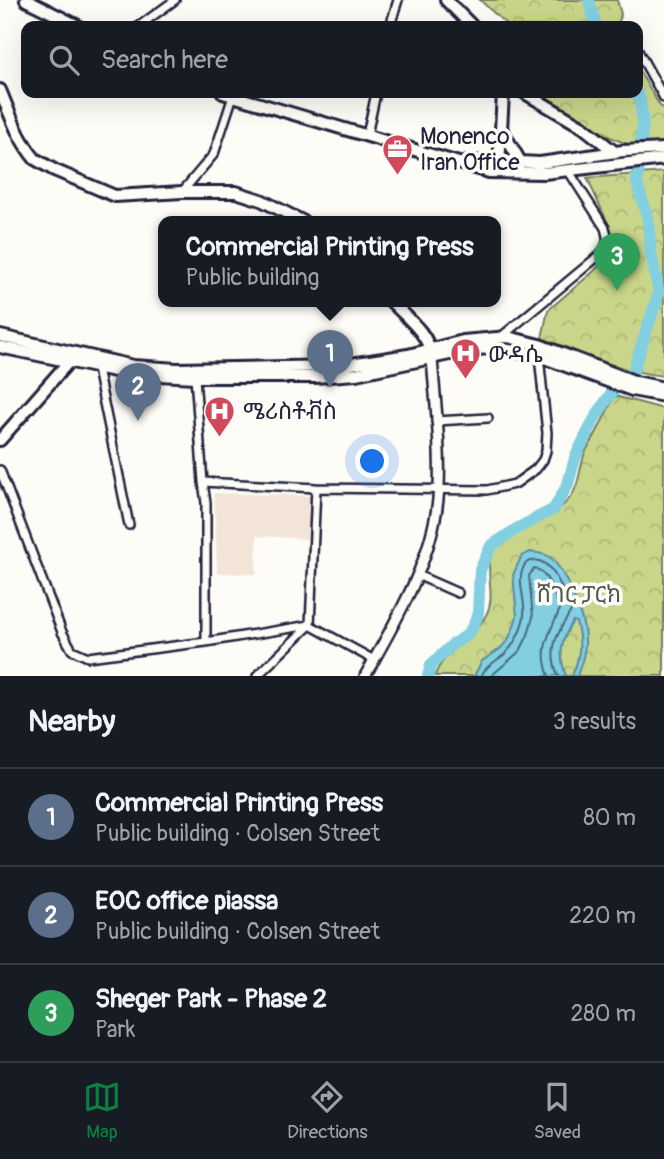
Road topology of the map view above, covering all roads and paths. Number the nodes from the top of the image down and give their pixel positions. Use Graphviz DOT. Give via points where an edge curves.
graph roads {
  1 [pos="26,0"];
  2 [pos="175,0"];
  3 [pos="398,0"];
  4 [pos="446,0"];
  5 [pos="68,21"];
  6 [pos="146,21"];
  7 [pos="392,21"];
  8 [pos="467,21"];
  9 [pos="643,60"];
  10 [pos="0,90"];
  11 [pos="227,98"];
  12 [pos="242,98"];
  13 [pos="375,98"];
  14 [pos="503,98"];
  15 [pos="534,98"];
  16 [pos="664,98"];
  17 [pos="502,130"];
  18 [pos="367,135"];
  19 [pos="662,154"];
  20 [pos="621,156"];
  21 [pos="499,161"];
  22 [pos="465,163"];
  23 [pos="521,163"];
  24 [pos="568,170"];
  25 [pos="499,173"];
  26 [pos="182,192"];
  27 [pos="292,216"];
  28 [pos="397,307"];
  29 [pos="0,336"];
  30 [pos="501,337"];
  31 [pos="0,348"];
  32 [pos="431,354"];
  33 [pos="539,356"];
  34 [pos="72,359"];
  35 [pos="97,369"];
  36 [pos="592,371"];
  37 [pos="154,372"];
  38 [pos="195,377"];
  39 [pos="634,386"];
  40 [pos="664,388"];
  41 [pos="664,396"];
  42 [pos="488,418"];
  43 [pos="436,421"];
  44 [pos="0,440"];
  45 [pos="0,470"];
  46 [pos="203,482"];
  47 [pos="316,488"];
  48 [pos="439,488"];
  49 [pos="129,524"];
  50 [pos="417,575"];
  51 [pos="458,593"];
  52 [pos="310,625"];
  53 [pos="205,642"];
  54 [pos="374,660"];
  55 [pos="257,676"];
  56 [pos="365,676"];
  1 -- 5 [label="main road"];
  2 -- 6 [label="street"];
  3 -- 7 [label="street"];
  4 -- 8 [label="main road"];
  9 -- 16 [label="street"];
  10 -- 26 [label="main road" via="27,150 54,170 115,196"];
  11 -- 26 [label="street" via="214,155"];
  12 -- 18 [label="main road"];
  13 -- 18 [label="street"];
  14 -- 17 [label="main road"];
  15 -- 20 [label="main road"];
  17 -- 21 [label="main road"];
  17 -- 23 [label="main road"];
  18 -- 22 [label="main road"];
  19 -- 20 [label="main road"];
  20 -- 23 [label="main road"];
  20 -- 24 [label="main road"];
  21 -- 22 [label="main road"];
  21 -- 23 [label="main road"];
  21 -- 25 [label="main road"];
  22 -- 25 [label="main road"];
  24 -- 25 [label="main road"];
  24 -- 30 [label="street" via="605,228 607,246"];
  26 -- 27 [label="main road" via="236,192"];
  28 -- 32 [label="main road" via="421,332"];
  29 -- 34 [label="main road"];
  30 -- 32 [label="main road" via="463,341"];
  30 -- 36 [label="main road" via="539,345"];
  31 -- 34 [label="main road"];
  32 -- 33 [label="main road" via="498,348"];
  32 -- 37 [label="main road" via="319,367"];
  32 -- 38 [label="main road" via="356,374"];
  32 -- 43 [label="street"];
  33 -- 36 [label="main road"];
  33 -- 48 [label="street" via="547,433 543,460 526,477 498,489"];
  34 -- 35 [label="main road"];
  34 -- 37 [label="main road"];
  34 -- 44 [label="main road"];
  35 -- 37 [label="main road"];
  35 -- 49 [label="street"];
  36 -- 39 [label="main road"];
  37 -- 38 [label="main road"];
  38 -- 46 [label="street"];
  39 -- 40 [label="main road"];
  39 -- 41 [label="main road"];
  42 -- 43 [label="street"];
  43 -- 48 [label="street"];
  45 -- 53 [label="street" via="51,607 72,650 88,657"];
  46 -- 47 [label="street"];
  46 -- 53 [label="street"];
  47 -- 48 [label="street"];
  47 -- 52 [label="street"];
  48 -- 50 [label="street" via="431,535"];
  50 -- 51 [label="street"];
  50 -- 54 [label="street"];
  52 -- 53 [label="street"];
  52 -- 54 [label="street"];
  52 -- 55 [label="street"];
  54 -- 56 [label="street"];
}
